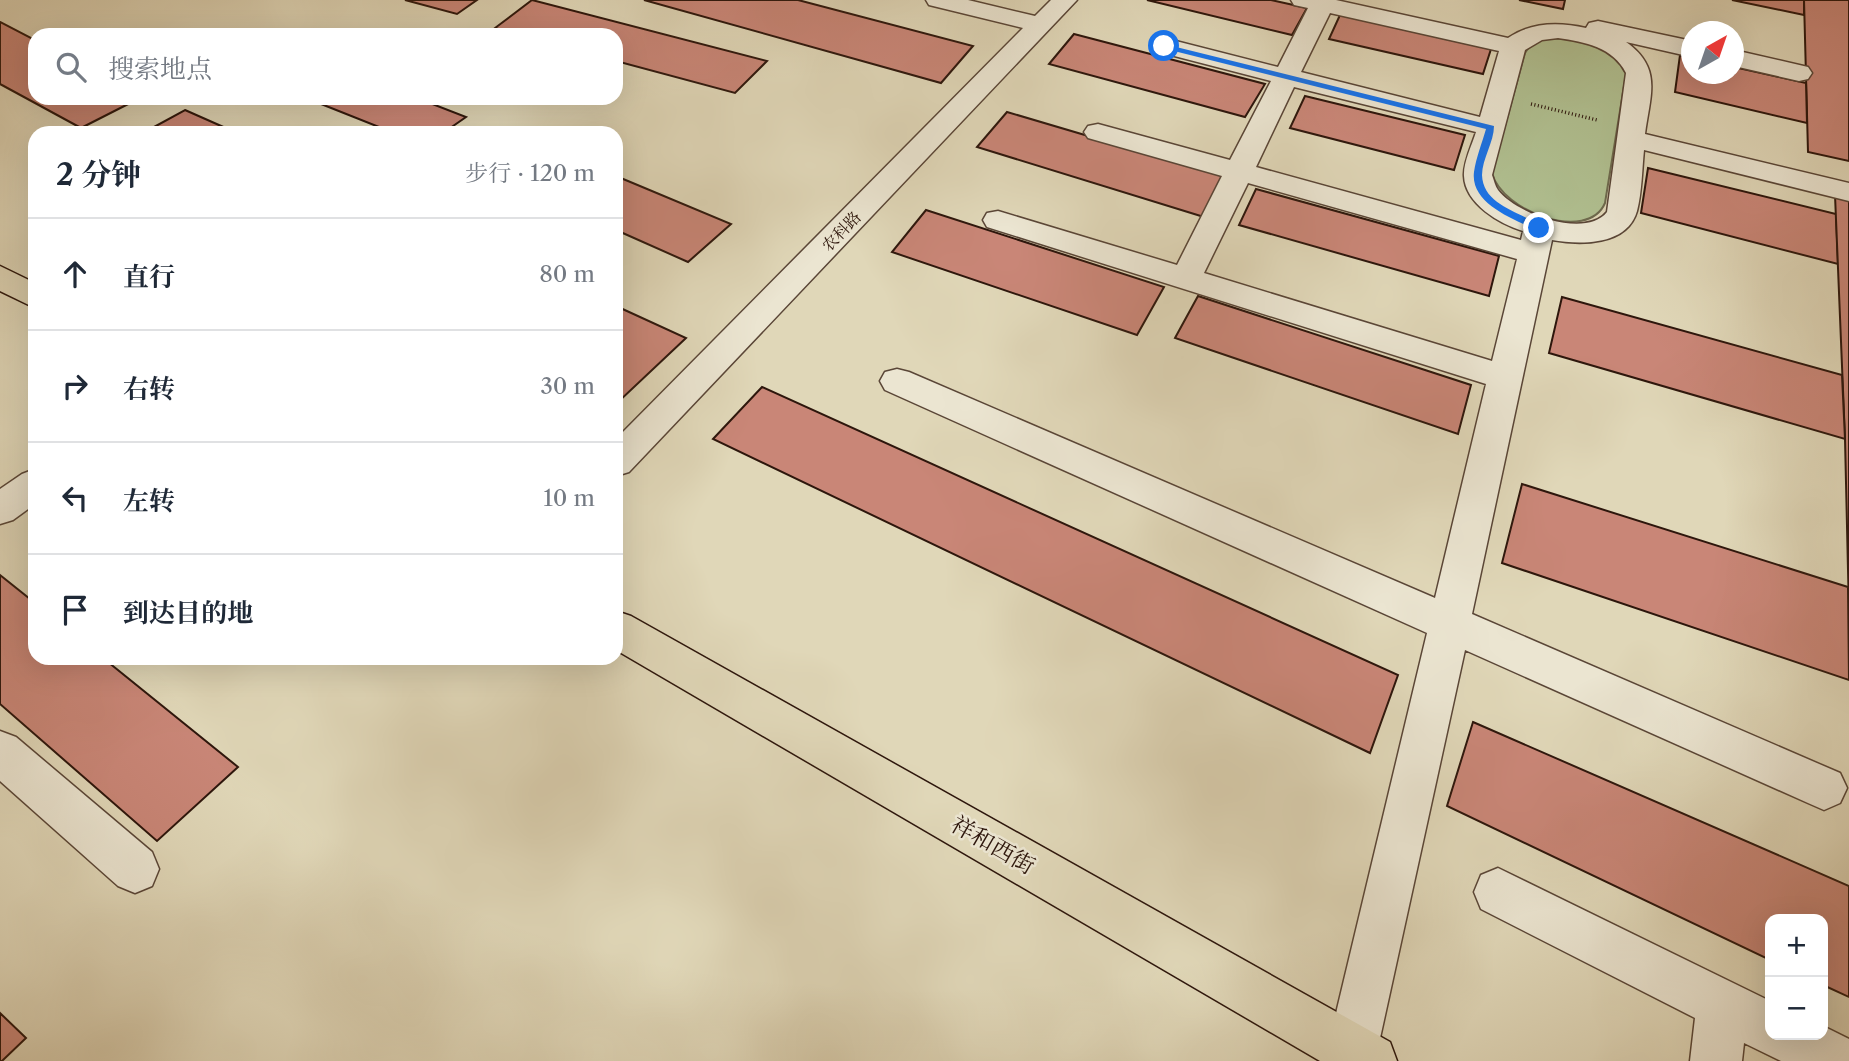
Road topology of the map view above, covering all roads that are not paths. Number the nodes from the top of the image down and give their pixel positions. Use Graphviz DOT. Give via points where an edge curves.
graph roads {
  1 [pos="938,0"];
  2 [pos="1065,0"];
  3 [pos="1316,1"];
  4 [pos="1583,24"];
  5 [pos="1041,25"];
  6 [pos="1164,46"];
  7 [pos="1681,46"];
  8 [pos="1513,47"];
  9 [pos="1744,60"];
  10 [pos="1799,73"];
  11 [pos="1286,76"];
  12 [pos="1491,128"];
  13 [pos="1098,132"];
  14 [pos="1633,133"];
  15 [pos="1239,172"];
  16 [pos="1849,192"];
  17 [pos="998,220"];
  18 [pos="1536,240"];
  19 [pos="0,277"];
  20 [pos="1186,278"];
  21 [pos="28,293"];
  22 [pos="1506,378"];
  23 [pos="897,381"];
  24 [pos="623,455"];
  25 [pos="28,489"];
  26 [pos="0,509"];
  27 [pos="1451,624"];
  28 [pos="623,633"];
  29 [pos="0,752"];
  30 [pos="1824,788"];
  31 [pos="135,869"];
  32 [pos="1498,892"];
  33 [pos="1723,1004"];
  34 [pos="1765,1025"];
  35 [pos="1795,1040"];
  36 [pos="1362,1056"];
  37 [pos="1716,1061"];
  38 [pos="1837,1061"];
  1 -- 5 [label="street"];
  2 -- 5 [label="street, 农科路"];
  3 -- 8 [label="street"];
  3 -- 11 [label="street"];
  4 -- 7 [label="street"];
  4 -- 8 [label="street" via="1537,32"];
  4 -- 14 [label="street" via="1635,62 1639,73"];
  5 -- 24 [label="street, 农科路"];
  6 -- 11 [label="street"];
  8 -- 12 [label="street"];
  9 -- 10 [label="street"];
  11 -- 12 [label="street"];
  11 -- 15 [label="street"];
  12 -- 18 [label="street" via="1478,175 1485,194"];
  13 -- 15 [label="street"];
  14 -- 16 [label="street"];
  14 -- 18 [label="street" via="1622,212 1611,225"];
  15 -- 18 [label="street"];
  15 -- 20 [label="street"];
  17 -- 20 [label="street"];
  18 -- 22 [label="street"];
  19 -- 21 [label="main road"];
  20 -- 22 [label="street"];
  22 -- 27 [label="street"];
  23 -- 27 [label="street"];
  25 -- 26 [label="street"];
  27 -- 30 [label="street"];
  27 -- 36 [label="street"];
  28 -- 36 [label="main road, 祥和西街"];
  29 -- 31 [label="street"];
  32 -- 33 [label="street"];
  33 -- 34 [label="street"];
  33 -- 37 [label="street"];
  35 -- 38 [label="street"];
}
